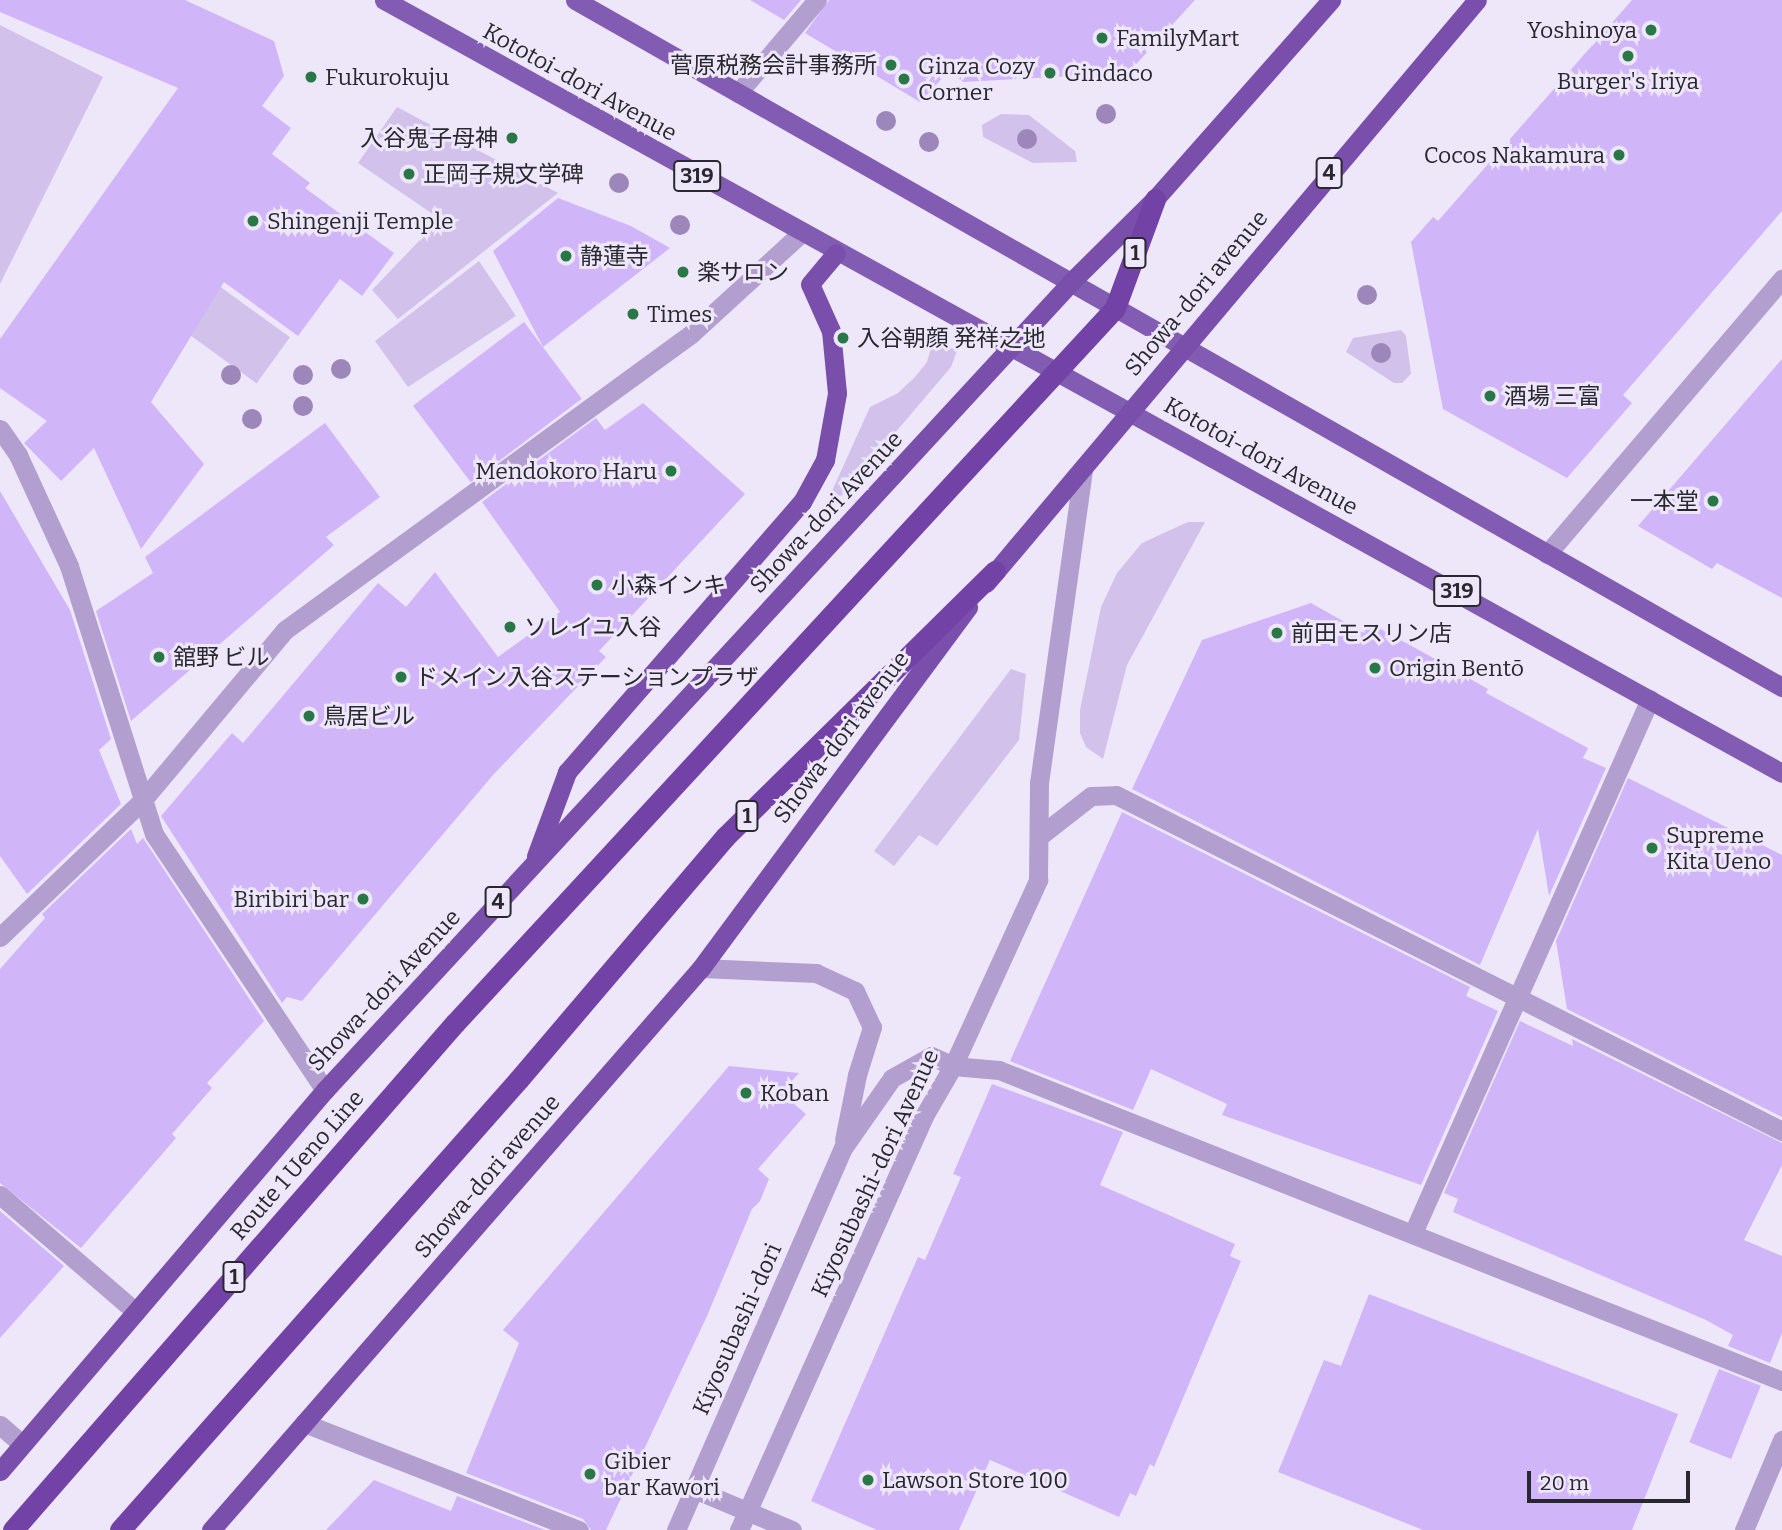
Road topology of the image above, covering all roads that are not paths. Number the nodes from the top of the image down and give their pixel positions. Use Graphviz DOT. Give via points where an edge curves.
graph roads {
  1 [pos="384,0"];
  2 [pos="575,0"];
  3 [pos="817,0"];
  4 [pos="1331,0"];
  5 [pos="1477,0"];
  6 [pos="738,93"];
  7 [pos="1155,199"];
  8 [pos="800,234"];
  9 [pos="836,253"];
  10 [pos="1071,282"];
  11 [pos="1780,286"];
  12 [pos="1115,308"];
  13 [pos="1182,346"];
  14 [pos="1012,348"];
  15 [pos="1055,372"];
  16 [pos="1130,412"];
  17 [pos="0,429"];
  18 [pos="1083,468"];
  19 [pos="1547,554"];
  20 [pos="995,571"];
  21 [pos="1782,687"];
  22 [pos="1650,699"];
  23 [pos="1782,773"];
  24 [pos="142,801"];
  25 [pos="1041,835"];
  26 [pos="533,864"];
  27 [pos="0,937"];
  28 [pos="701,968"];
  29 [pos="1518,1000"];
  30 [pos="953,1066"];
  31 [pos="325,1090"];
  32 [pos="1782,1131"];
  33 [pos="843,1148"];
  34 [pos="0,1195"];
  35 [pos="1413,1233"];
  36 [pos="136,1312"];
  37 [pos="1782,1381"];
  38 [pos="304,1423"];
  39 [pos="0,1425"];
  40 [pos="1782,1440"];
  41 [pos="22,1444"];
  42 [pos="0,1471"];
  43 [pos="694,1489"];
  44 [pos="748,1511"];
  45 [pos="13,1530"];
  46 [pos="120,1530"];
  47 [pos="211,1530"];
  48 [pos="579,1530"];
  49 [pos="676,1530"];
  50 [pos="739,1530"];
  51 [pos="792,1530"];
  52 [pos="1744,1530"];
  1 -- 8 [label="main road, Kototoi-dori Avenue / 319"];
  2 -- 6 [label="main road"];
  3 -- 6 [label="street"];
  4 -- 7 [label="highway, Showa-dori Avenue / 4"];
  5 -- 13 [label="highway, Showa-dori avenue / 4"];
  6 -- 10 [label="main road"];
  7 -- 10 [label="highway, Showa-dori Avenue / 4"];
  7 -- 12 [label="highway, 1"];
  8 -- 9 [label="main road, Kototoi-dori Avenue / 319"];
  8 -- 24 [label="street" via="691,334 285,630"];
  9 -- 14 [label="main road, Kototoi-dori Avenue / 319"];
  9 -- 26 [label="highway" via="810,284 831,331 837,393 825,460 802,502 567,772"];
  10 -- 12 [label="main road"];
  10 -- 14 [label="highway, Showa-dori Avenue / 4"];
  11 -- 19 [label="street"];
  12 -- 13 [label="main road"];
  12 -- 15 [label="highway, 1"];
  13 -- 16 [label="highway, Showa-dori avenue / 4"];
  13 -- 19 [label="main road"];
  14 -- 15 [label="main road, Kototoi-dori Avenue / 319"];
  14 -- 26 [label="highway, Showa-dori Avenue / 4"];
  15 -- 16 [label="main road, Kototoi-dori Avenue / 319"];
  15 -- 45 [label="highway, Route 1 Ueno Line / 1" via="455,1023"];
  16 -- 18 [label="highway, Showa-dori avenue / 4"];
  16 -- 22 [label="main road, Kototoi-dori Avenue / 319"];
  17 -- 24 [label="street" via="18,455 69,566"];
  18 -- 20 [label="highway, Showa-dori avenue / 4"];
  18 -- 25 [label="street, Kiyosubashi-dori Avenue" via="1039,783"];
  19 -- 21 [label="main road"];
  20 -- 28 [label="highway, Showa-dori avenue / 4"];
  20 -- 46 [label="highway, 1" via="725,837 519,1079"];
  22 -- 23 [label="main road, Kototoi-dori Avenue / 319"];
  22 -- 29 [label="street"];
  24 -- 27 [label="street"];
  24 -- 31 [label="street" via="154,834"];
  25 -- 29 [label="street" via="1091,796 1116,795"];
  25 -- 30 [label="street, Kiyosubashi-dori Avenue" via="1038,880"];
  26 -- 31 [label="highway, Showa-dori Avenue / 4"];
  28 -- 33 [label="street" via="817,973 855,991 872,1027"];
  28 -- 38 [label="highway, Showa-dori avenue / 4"];
  29 -- 32 [label="street"];
  29 -- 35 [label="street"];
  30 -- 33 [label="street" via="931,1056 892,1078"];
  30 -- 35 [label="street" via="999,1070"];
  30 -- 44 [label="street, Kiyosubashi-dori Avenue" via="924,1116"];
  31 -- 36 [label="highway, Showa-dori Avenue / 4"];
  33 -- 43 [label="street, Kiyosubashi-dori"];
  34 -- 36 [label="street"];
  35 -- 37 [label="street"];
  36 -- 41 [label="highway, Showa-dori Avenue / 4"];
  38 -- 47 [label="highway, Showa-dori avenue / 4"];
  38 -- 48 [label="street"];
  39 -- 41 [label="street"];
  40 -- 52 [label="street"];
  41 -- 42 [label="highway, Showa-dori Avenue / 4"];
  43 -- 44 [label="street"];
  43 -- 49 [label="street, Kiyosubashi-dori"];
  44 -- 50 [label="street, Kiyosubashi-dori Avenue"];
  44 -- 51 [label="street"];
}
